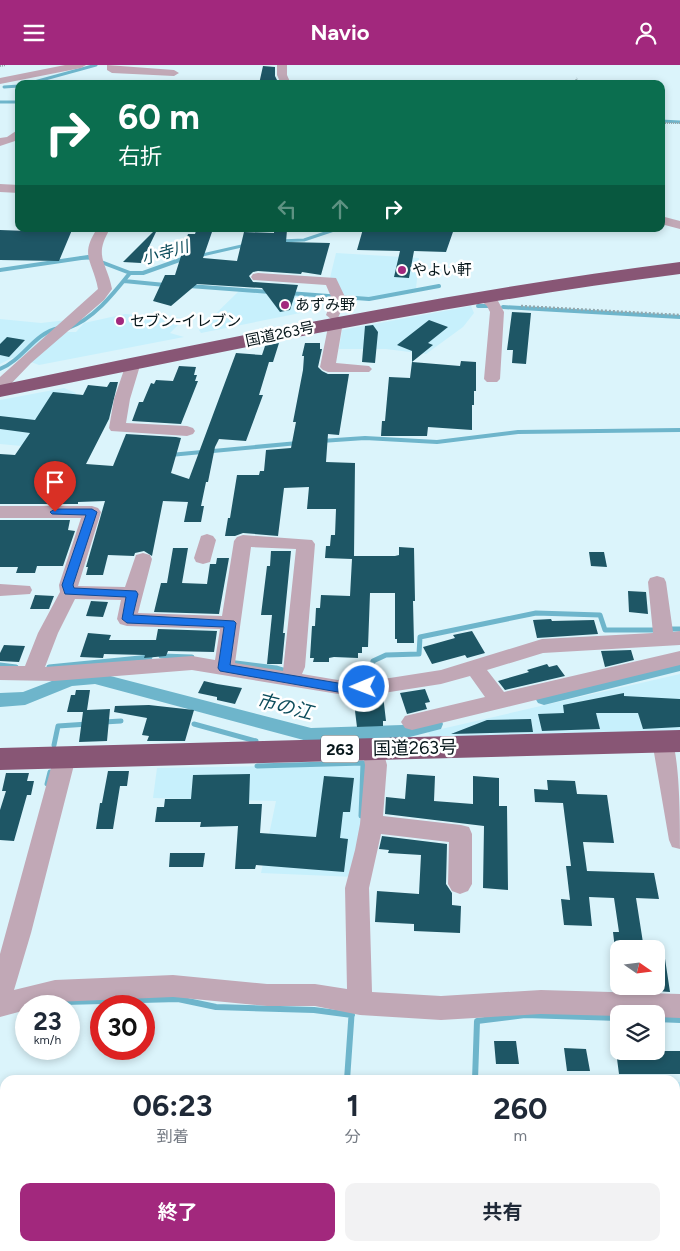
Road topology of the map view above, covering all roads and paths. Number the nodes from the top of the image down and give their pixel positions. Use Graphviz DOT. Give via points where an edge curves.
graph roads {
  1 [pos="6,65"];
  2 [pos="81,65"];
  3 [pos="112,65"];
  4 [pos="282,65"];
  5 [pos="0,66"];
  6 [pos="175,69"];
  7 [pos="284,80"];
  8 [pos="0,81"];
  9 [pos="665,123"];
  10 [pos="680,123"];
  11 [pos="0,188"];
  12 [pos="15,189"];
  13 [pos="665,221"];
  14 [pos="680,225"];
  15 [pos="102,232"];
  16 [pos="680,261"];
  17 [pos="680,268"];
  18 [pos="258,277"];
  19 [pos="488,300"];
  20 [pos="336,307"];
  21 [pos="680,315"];
  22 [pos="132,364"];
  23 [pos="364,369"];
  24 [pos="492,379"];
  25 [pos="2,385"];
  26 [pos="187,431"];
  27 [pos="0,512"];
  28 [pos="206,540"];
  29 [pos="203,558"];
  30 [pos="143,559"];
  31 [pos="657,582"];
  32 [pos="0,590"];
  33 [pos="23,590"];
  34 [pos="69,592"];
  35 [pos="132,594"];
  36 [pos="230,623"];
  37 [pos="667,634"];
  38 [pos="680,658"];
  39 [pos="225,661"];
  40 [pos="475,668"];
  41 [pos="34,669"];
  42 [pos="0,673"];
  43 [pos="293,673"];
  44 [pos="499,701"];
  45 [pos="412,722"];
  46 [pos="672,741"];
  47 [pos="373,749"];
  48 [pos="65,757"];
  49 [pos="0,759"];
  50 [pos="371,824"];
  51 [pos="680,841"];
  52 [pos="460,884"];
  53 [pos="7,932"];
  54 [pos="0,995"];
  55 [pos="353,1002"];
  56 [pos="0,1005"];
  57 [pos="680,1007"];
  1 -- 5 [label="path"];
  2 -- 8 [label="street"];
  3 -- 6 [label="street" via="112,70"];
  4 -- 7 [label="street"];
  9 -- 10 [label="path"];
  11 -- 12 [label="street"];
  13 -- 14 [label="street"];
  15 -- 25 [label="street" via="94,248 104,279 105,289 100,297"];
  16 -- 20 [label="highway, 国道263号"];
  17 -- 19 [label="highway, 国道263号" via="619,275"];
  18 -- 20 [label="street" via="331,281"];
  19 -- 20 [label="highway, 国道263号"];
  19 -- 21 [label="path"];
  19 -- 24 [label="street" via="497,312"];
  20 -- 22 [label="highway, 国道263号"];
  20 -- 23 [label="street" via="328,367"];
  20 -- 25 [label="highway, 国道263号"];
  22 -- 25 [label="highway, 国道263号"];
  22 -- 26 [label="street" via="132,373 120,403 117,428"];
  27 -- 34 [label="street" via="92,512 68,585"];
  28 -- 29 [label="street"];
  30 -- 35 [label="street"];
  31 -- 37 [label="street"];
  32 -- 33 [label="street"];
  34 -- 35 [label="street"];
  34 -- 41 [label="street"];
  35 -- 36 [label="street" via="127,619"];
  36 -- 39 [label="street"];
  36 -- 43 [label="street" via="243,541 306,544"];
  37 -- 40 [label="street" via="542,646"];
  38 -- 44 [label="street"];
  39 -- 41 [label="street" via="54,674"];
  39 -- 43 [label="street"];
  40 -- 43 [label="street" via="377,687 363,680 338,687"];
  40 -- 44 [label="street"];
  41 -- 42 [label="street"];
  44 -- 45 [label="street"];
  46 -- 47 [label="highway, 国道263号 / 263"];
  46 -- 51 [label="street"];
  47 -- 48 [label="highway, 国道263号 / 263"];
  47 -- 50 [label="street" via="376,765"];
  48 -- 49 [label="highway, 国道263号 / 263"];
  48 -- 53 [label="street"];
  50 -- 52 [label="street" via="461,834"];
  50 -- 55 [label="street" via="357,888"];
  53 -- 54 [label="street"];
  55 -- 56 [label="street" via="316,995 267,995 173,986 55,991"];
  55 -- 57 [label="street" via="441,1008 541,1002"];
}
